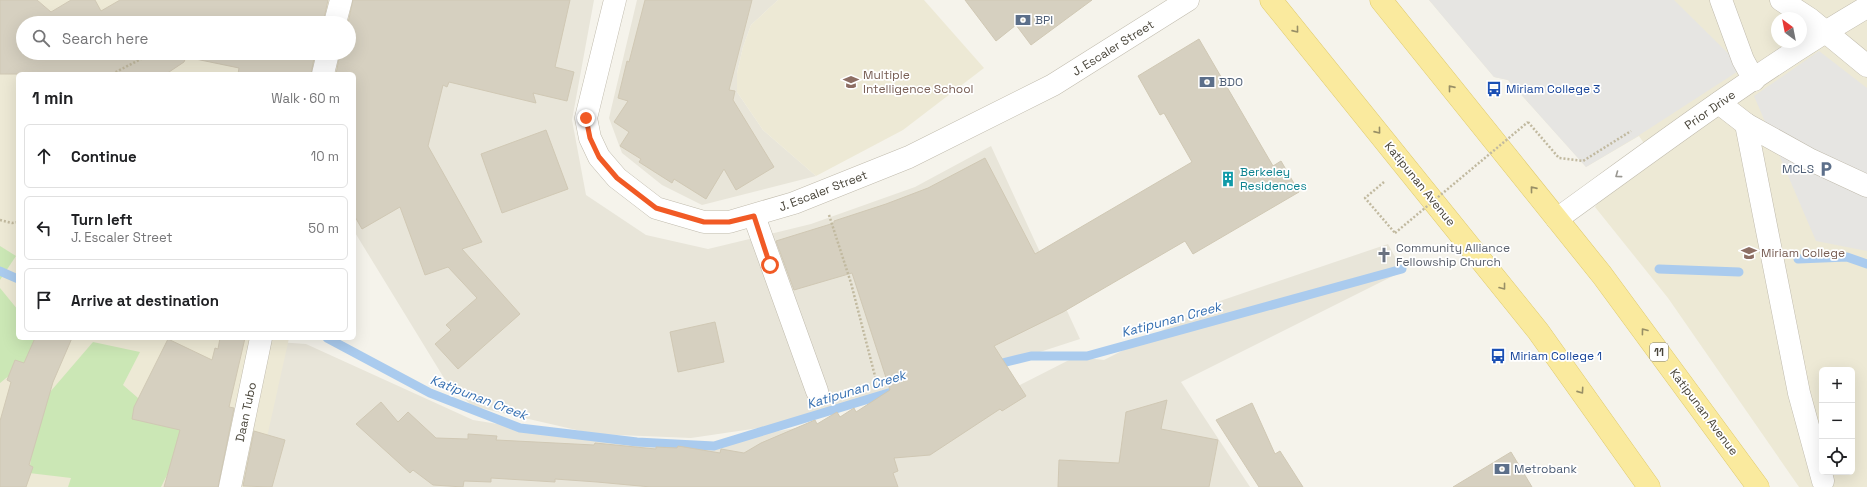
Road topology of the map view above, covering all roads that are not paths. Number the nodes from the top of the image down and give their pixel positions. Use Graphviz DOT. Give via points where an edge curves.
graph roads {
  1 [pos="341,0"];
  2 [pos="615,0"];
  3 [pos="1188,0"];
  4 [pos="1271,0"];
  5 [pos="1381,0"];
  6 [pos="1721,0"];
  7 [pos="1781,0"];
  8 [pos="1867,7"];
  9 [pos="337,16"];
  10 [pos="1825,32"];
  11 [pos="326,60"];
  12 [pos="1867,66"];
  13 [pos="323,72"];
  14 [pos="1754,80"];
  15 [pos="1719,103"];
  16 [pos="1746,124"];
  17 [pos="1867,186"];
  18 [pos="754,216"];
  19 [pos="1558,219"];
  20 [pos="261,340"];
  21 [pos="817,391"];
  22 [pos="1823,481"];
  23 [pos="230,487"];
  24 [pos="1649,487"];
  25 [pos="1758,487"];
  1 -- 9 [label="street"];
  2 -- 18 [label="street, J. Escaler Street" via="586,118 590,138 599,157 617,178 656,208 704,222 729,222"];
  3 -- 18 [label="street, J. Escaler Street" via="1053,85 909,157 794,204"];
  4 -- 24 [label="main road, Katipunan Avenue, one-way" via="1538,332"];
  19 -- 5 [label="main road, Katipunan Avenue / 11, one-way"];
  6 -- 14 [label="street" via="1743,60"];
  7 -- 10 [label="street"];
  8 -- 10 [label="street, Prior Drive"];
  10 -- 12 [label="street"];
  10 -- 14 [label="street, Prior Drive"];
  11 -- 13 [label="street"];
  14 -- 15 [label="street, Prior Drive"];
  15 -- 16 [label="street"];
  15 -- 19 [label="street, Prior Drive, one-way"];
  16 -- 17 [label="street" via="1811,160"];
  16 -- 22 [label="street" via="1799,393"];
  18 -- 21 [label="street"];
  25 -- 19 [label="main road, Katipunan Avenue / 11, one-way"];
  20 -- 23 [label="street, Daan Tubo"];
}
